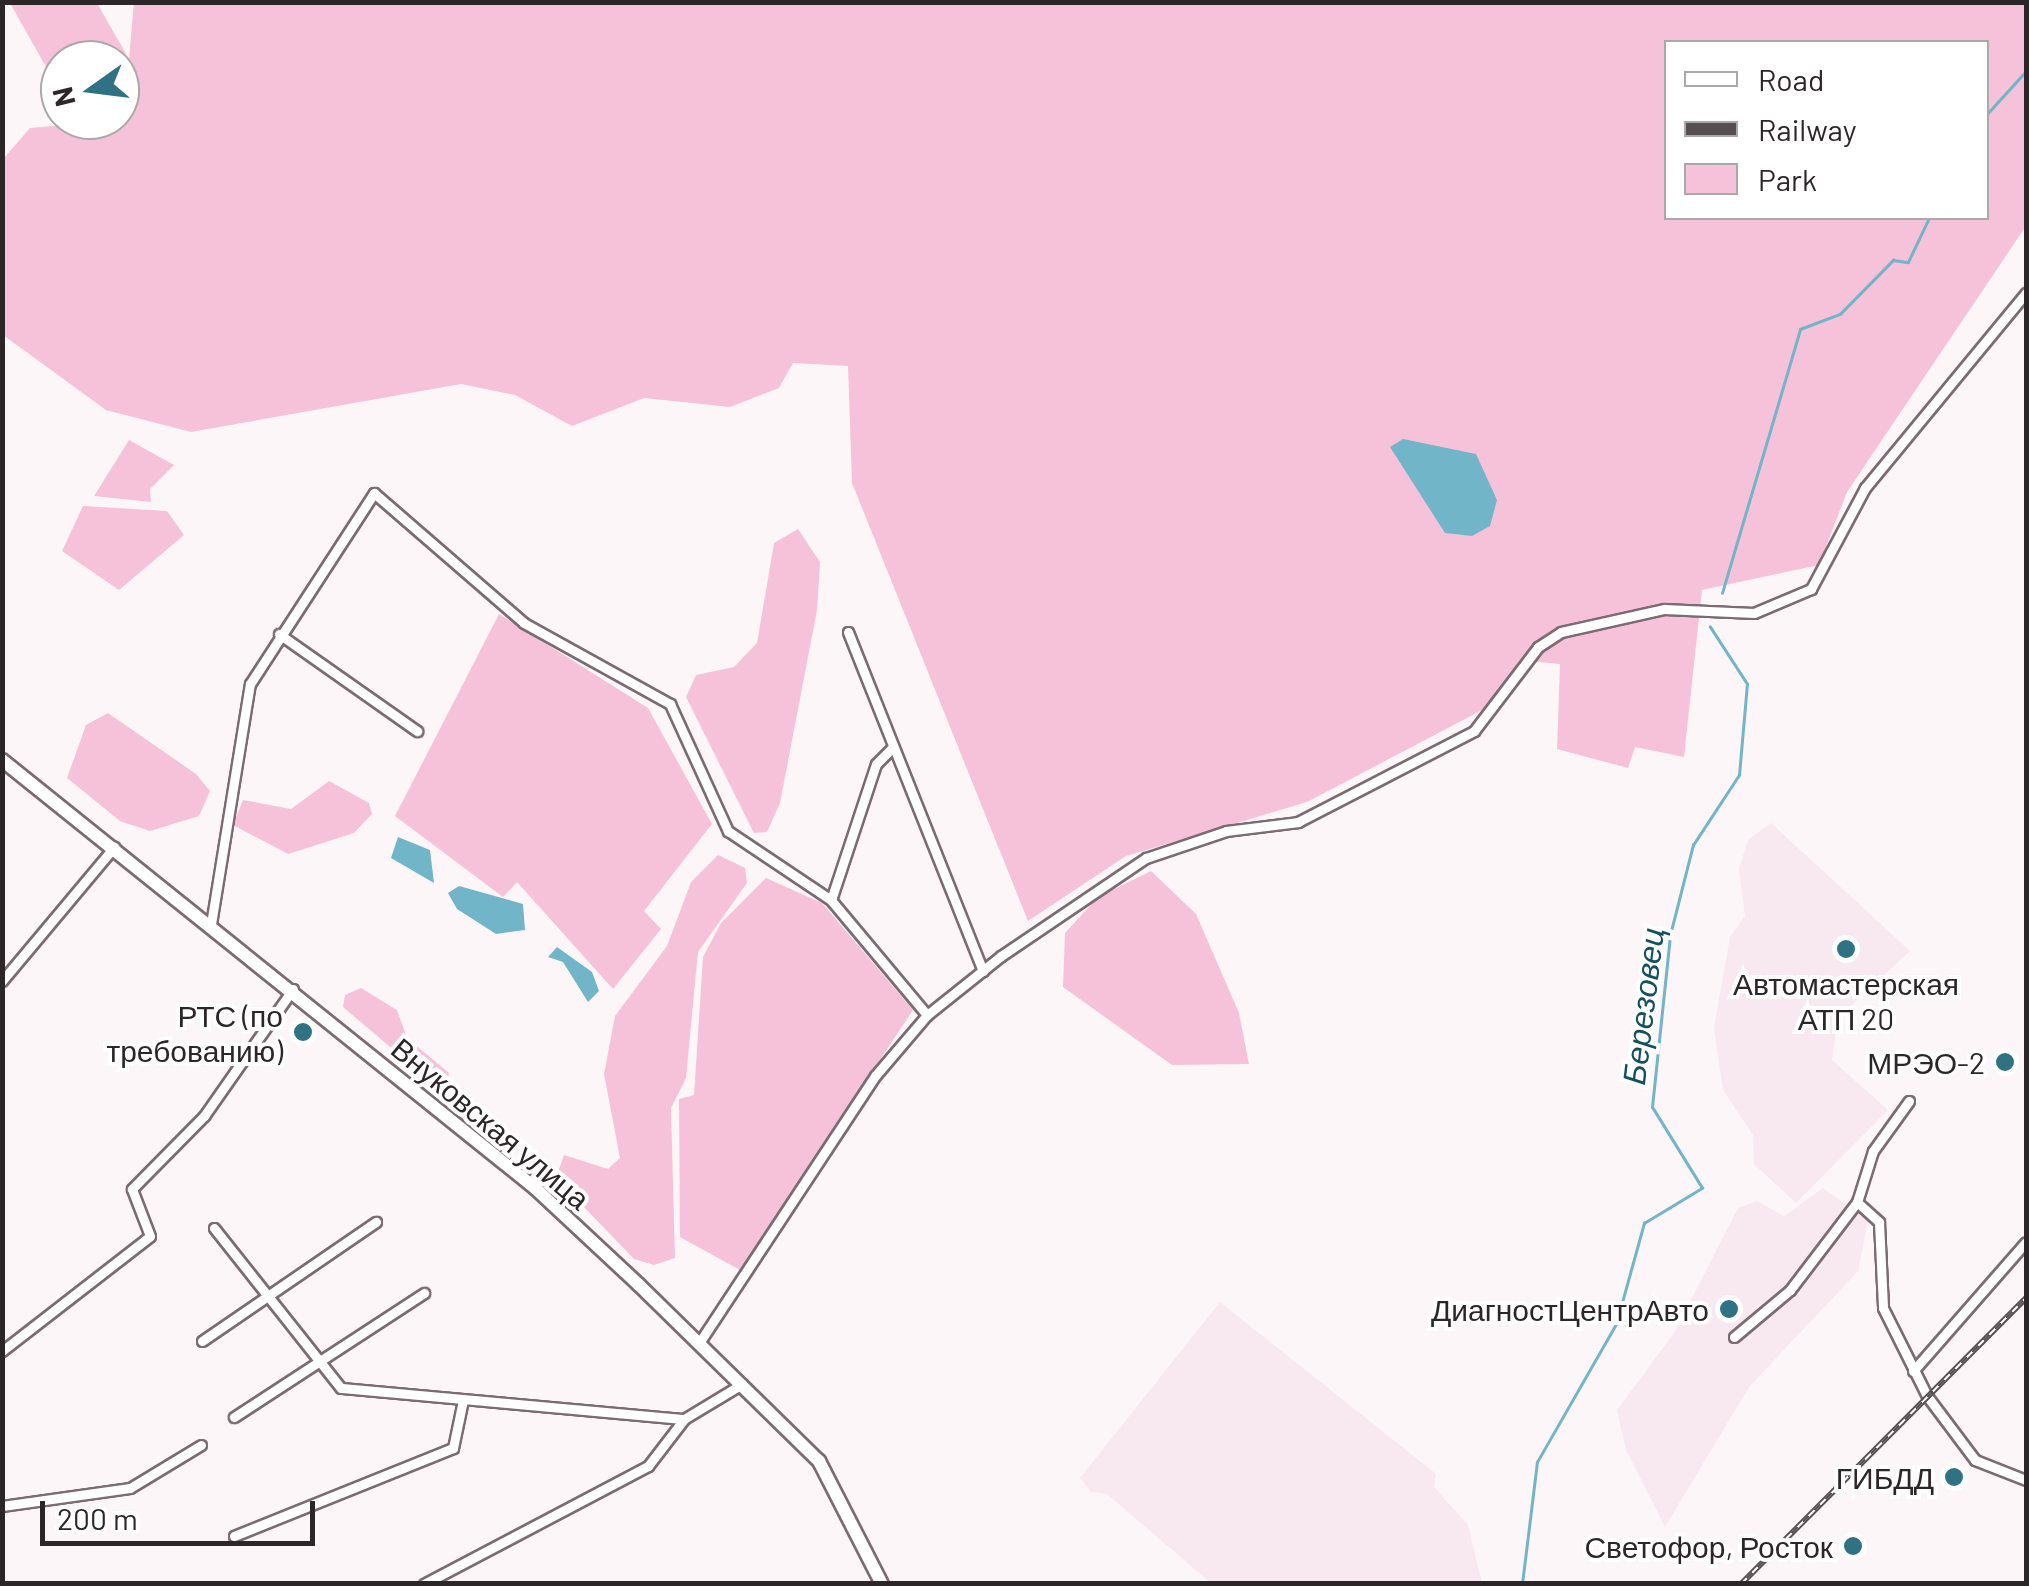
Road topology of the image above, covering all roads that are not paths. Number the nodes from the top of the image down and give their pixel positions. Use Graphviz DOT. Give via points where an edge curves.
graph roads {
  1 [pos="2026,293"];
  2 [pos="848,632"];
  3 [pos="278,634"];
  4 [pos="417,730"];
  5 [pos="893,747"];
  6 [pos="2,760"];
  7 [pos="114,848"];
  8 [pos="831,900"];
  9 [pos="211,924"];
  10 [pos="983,971"];
  11 [pos="2,981"];
  12 [pos="293,989"];
  13 [pos="927,1016"];
  14 [pos="1910,1101"];
  15 [pos="1857,1202"];
  16 [pos="376,1222"];
  17 [pos="214,1228"];
  18 [pos="2026,1242"];
  19 [pos="424,1293"];
  20 [pos="264,1296"];
  21 [pos="1734,1338"];
  22 [pos="202,1341"];
  23 [pos="699,1342"];
  24 [pos="2,1351"];
  25 [pos="313,1359"];
  26 [pos="1913,1370"];
  27 [pos="742,1384"];
  28 [pos="463,1400"];
  29 [pos="234,1418"];
  30 [pos="684,1419"];
  31 [pos="201,1445"];
  32 [pos="2026,1480"];
  33 [pos="2,1506"];
  34 [pos="234,1536"];
  35 [pos="424,1584"];
  36 [pos="882,1584"];
  1 -- 10 [label="street" via="1865,488 1811,589 1754,612 1664,609 1562,632 1538,647 1474,731 1298,822 1226,831 1110,875"];
  2 -- 5 [label="street"];
  3 -- 4 [label="street"];
  3 -- 8 [label="street" via="374,494 524,623 670,704 728,831"];
  3 -- 9 [label="street" via="250,684"];
  5 -- 8 [label="street" via="876,764"];
  5 -- 10 [label="street"];
  6 -- 7 [label="main road, Внуковская улица"];
  7 -- 9 [label="main road, Внуковская улица"];
  7 -- 11 [label="street"];
  8 -- 13 [label="street"];
  9 -- 12 [label="main road, Внуковская улица"];
  10 -- 13 [label="street"];
  12 -- 23 [label="main road, Внуковская улица" via="535,1188"];
  12 -- 24 [label="street" via="204,1116 132,1189 150,1236"];
  13 -- 23 [label="street" via="874,1076"];
  14 -- 15 [label="street" via="1873,1151"];
  15 -- 21 [label="street" via="1790,1290"];
  15 -- 26 [label="street" via="1880,1222 1883,1308"];
  16 -- 20 [label="street"];
  17 -- 20 [label="street"];
  18 -- 26 [label="street" via="1974,1292"];
  19 -- 25 [label="street"];
  20 -- 22 [label="street"];
  20 -- 25 [label="street"];
  23 -- 27 [label="main road, Внуковская улица"];
  25 -- 28 [label="street" via="341,1388"];
  25 -- 29 [label="street"];
  26 -- 32 [label="street" via="1974,1460"];
  27 -- 30 [label="street"];
  27 -- 36 [label="main road, Внуковская улица" via="819,1461"];
  28 -- 30 [label="street"];
  28 -- 34 [label="street" via="453,1448"];
  30 -- 35 [label="street" via="648,1466"];
  31 -- 33 [label="street" via="130,1488"];
}
